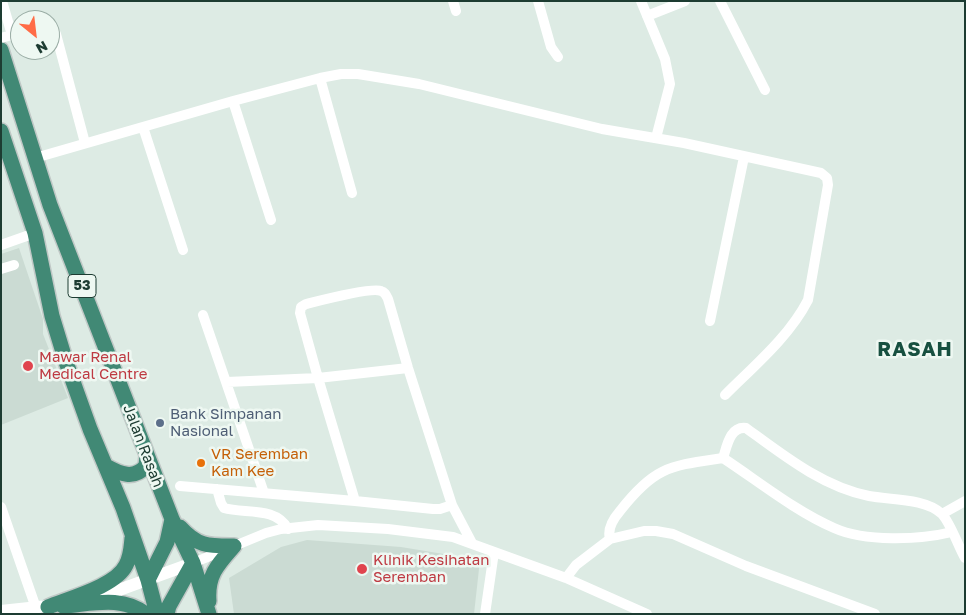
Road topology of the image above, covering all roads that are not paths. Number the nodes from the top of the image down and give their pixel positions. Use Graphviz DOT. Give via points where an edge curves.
graph roads {
  1 [pos="2,1"];
  2 [pos="538,1"];
  3 [pos="642,1"];
  4 [pos="685,1"];
  5 [pos="720,1"];
  6 [pos="647,16"];
  7 [pos="10,20"];
  8 [pos="60,49"];
  9 [pos="1,50"];
  10 [pos="558,57"];
  11 [pos="320,78"];
  12 [pos="766,90"];
  13 [pos="233,101"];
  14 [pos="143,127"];
  15 [pos="1,131"];
  16 [pos="656,138"];
  17 [pos="85,143"];
  18 [pos="744,157"];
  19 [pos="35,158"];
  20 [pos="352,194"];
  21 [pos="271,220"];
  22 [pos="35,233"];
  23 [pos="1,245"];
  24 [pos="183,250"];
  25 [pos="14,265"];
  26 [pos="1,269"];
  27 [pos="203,315"];
  28 [pos="710,321"];
  29 [pos="408,368"];
  30 [pos="318,378"];
  31 [pos="226,382"];
  32 [pos="725,396"];
  33 [pos="148,455"];
  34 [pos="723,458"];
  35 [pos="106,466"];
  36 [pos="180,486"];
  37 [pos="217,489"];
  38 [pos="264,493"];
  39 [pos="355,501"];
  40 [pos="965,501"];
  41 [pos="452,506"];
  42 [pos="1,507"];
  43 [pos="942,514"];
  44 [pos="172,519"];
  45 [pos="288,528"];
  46 [pos="952,532"];
  47 [pos="132,536"];
  48 [pos="610,538"];
  49 [pos="472,543"];
  50 [pos="234,546"];
  51 [pos="494,552"];
  52 [pos="965,558"];
  53 [pos="193,563"];
  54 [pos="566,578"];
  55 [pos="148,580"];
  56 [pos="42,608"];
  57 [pos="1,611"];
  58 [pos="146,614"];
  59 [pos="157,614"];
  60 [pos="167,614"];
  61 [pos="209,614"];
  62 [pos="485,614"];
  63 [pos="647,614"];
  64 [pos="875,614"];
  1 -- 7 [label="street"];
  2 -- 10 [label="street" via="551,46"];
  3 -- 6 [label="street"];
  4 -- 6 [label="street"];
  5 -- 12 [label="street"];
  6 -- 16 [label="street" via="665,59 670,84"];
  8 -- 17 [label="street"];
  9 -- 19 [label="highway, Jalan Rasah / 53"];
  11 -- 13 [label="street"];
  11 -- 16 [label="street" via="358,74 419,84 602,129"];
  11 -- 20 [label="street"];
  13 -- 14 [label="street"];
  13 -- 21 [label="street"];
  14 -- 17 [label="street"];
  14 -- 24 [label="street"];
  15 -- 22 [label="highway, 53"];
  16 -- 18 [label="street"];
  17 -- 19 [label="street"];
  18 -- 28 [label="street"];
  18 -- 32 [label="street" via="821,173 827,178 828,185 808,300 780,339"];
  19 -- 33 [label="highway, Jalan Rasah / 53"];
  22 -- 23 [label="street"];
  22 -- 35 [label="highway, 53" via="60,344"];
  25 -- 26 [label="street"];
  27 -- 31 [label="street"];
  29 -- 30 [label="street"];
  29 -- 30 [label="street" via="388,299 377,290 301,307"];
  29 -- 41 [label="street"];
  30 -- 31 [label="street"];
  30 -- 39 [label="street"];
  31 -- 38 [label="street"];
  33 -- 35 [label="highway" via="146,466 136,474 123,474"];
  33 -- 44 [label="highway, Jalan Rasah / 53"];
  34 -- 43 [label="street" via="735,430 746,428 786,457 830,482 867,495 917,502"];
  34 -- 46 [label="street" via="835,529 896,538"];
  34 -- 48 [label="street" via="678,465 657,473 643,484 618,514 609,530"];
  35 -- 47 [label="highway, 53"];
  36 -- 37 [label="street"];
  37 -- 38 [label="street"];
  37 -- 45 [label="street" via="224,508 266,513"];
  38 -- 39 [label="street"];
  39 -- 41 [label="street" via="433,509"];
  40 -- 43 [label="street"];
  41 -- 49 [label="street"];
  42 -- 56 [label="street"];
  43 -- 46 [label="street"];
  44 -- 50 [label="highway" via="190,538 201,544"];
  44 -- 53 [label="highway, Jalan Rasah / 53"];
  44 -- 55 [label="highway" via="167,542"];
  45 -- 49 [label="street" via="318,525 388,529 453,537"];
  45 -- 50 [label="street"];
  46 -- 52 [label="street"];
  47 -- 55 [label="highway, 53"];
  47 -- 56 [label="highway" via="126,566 110,582"];
  48 -- 54 [label="street" via="576,565"];
  48 -- 64 [label="street" via="644,531 665,532"];
  49 -- 51 [label="street"];
  50 -- 53 [label="street"];
  50 -- 61 [label="highway" via="218,564 208,586"];
  51 -- 54 [label="street"];
  51 -- 62 [label="street"];
  53 -- 55 [label="street"];
  53 -- 60 [label="highway"];
  53 -- 61 [label="highway, Jalan Rasah / 53"];
  54 -- 63 [label="street"];
  55 -- 56 [label="street"];
  55 -- 59 [label="highway, 53"];
  56 -- 57 [label="street"];
  56 -- 58 [label="highway" via="111,602 128,603"];
}
